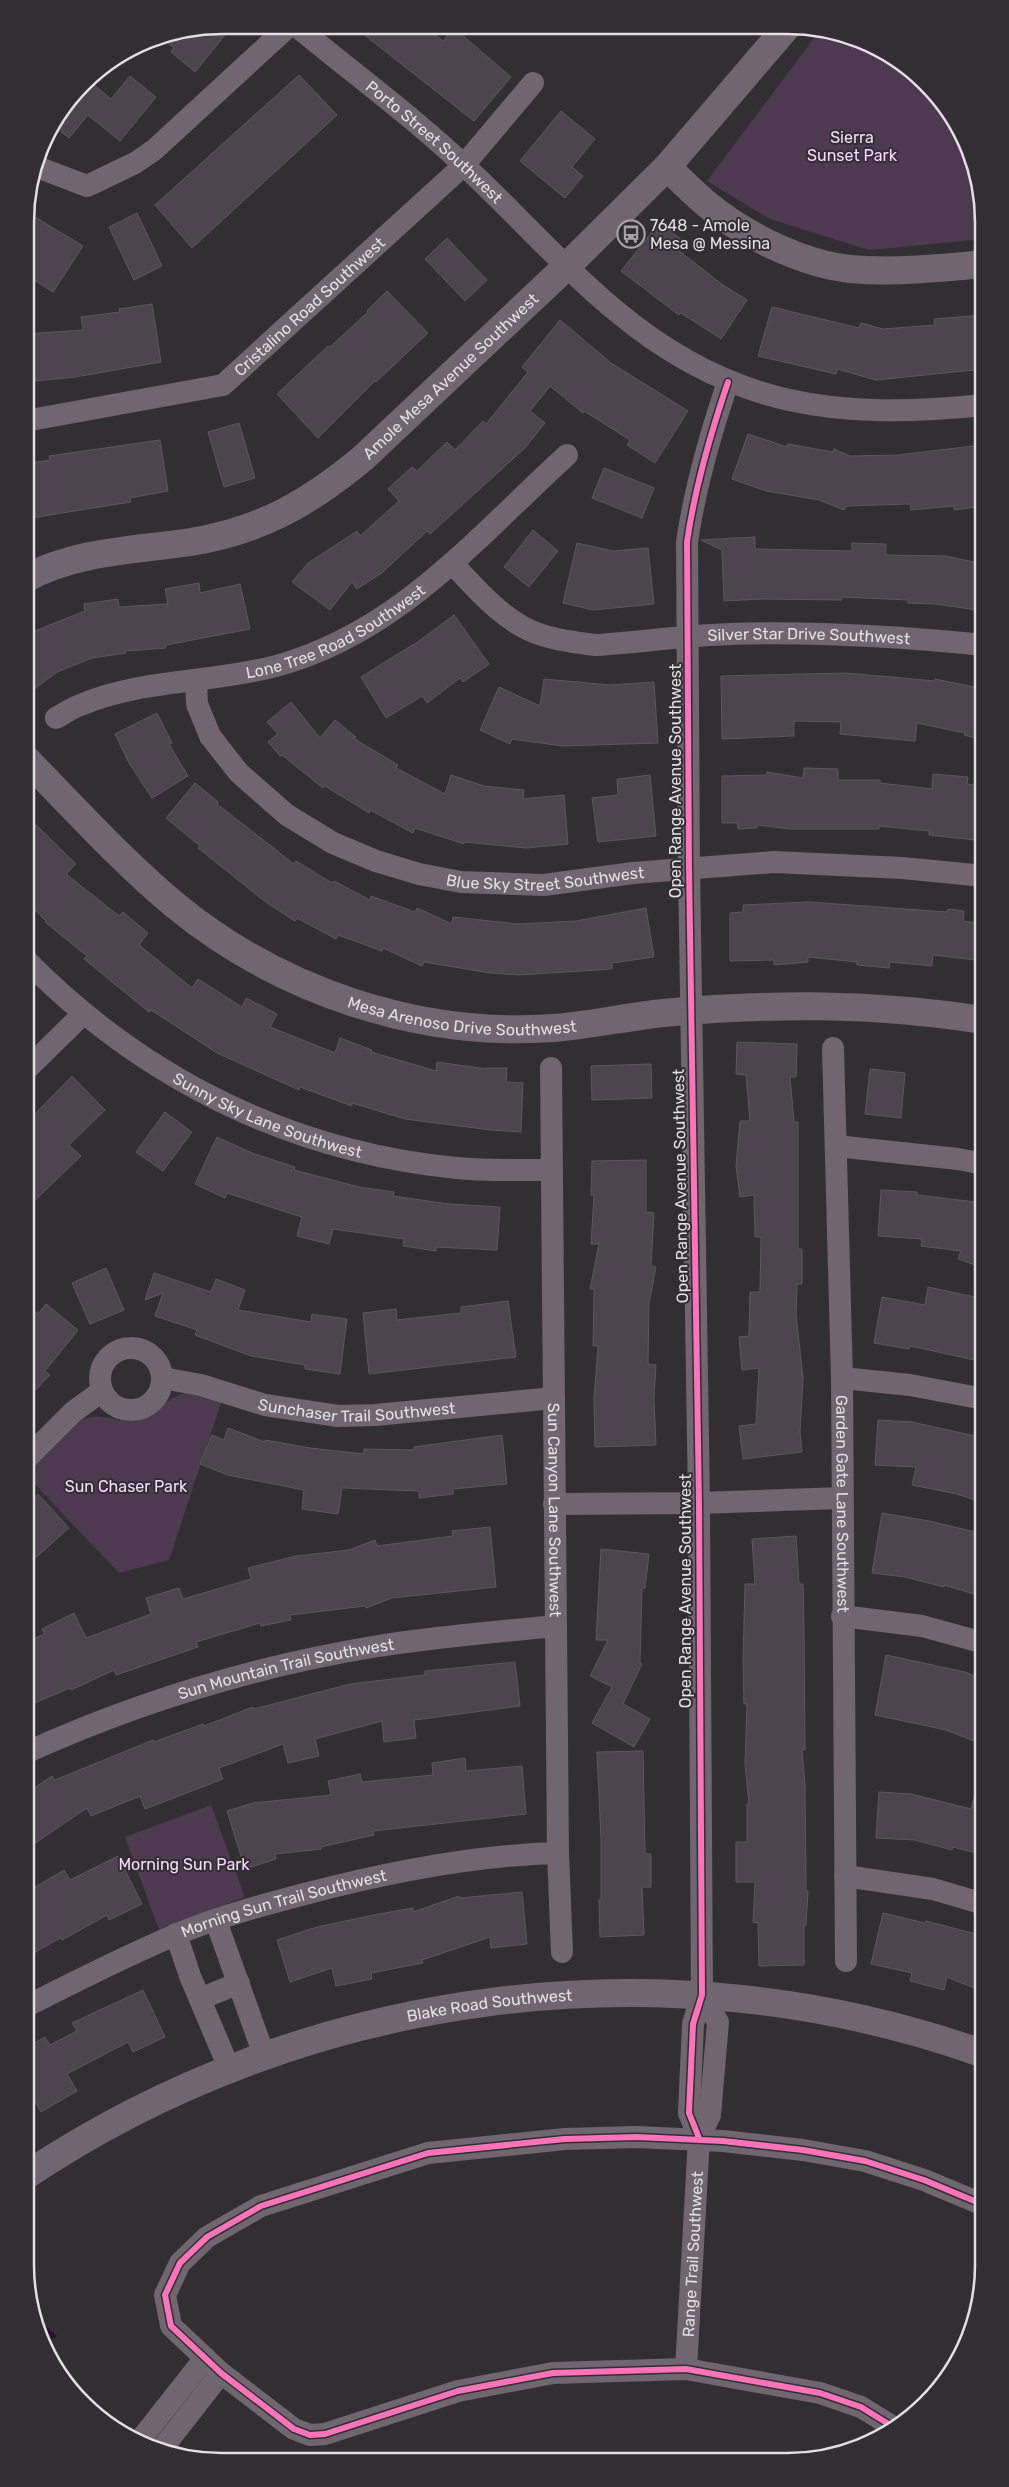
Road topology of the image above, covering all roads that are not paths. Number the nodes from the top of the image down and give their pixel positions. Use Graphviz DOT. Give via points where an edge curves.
graph roads {
  1 [pos="280,34"];
  2 [pos="305,34"];
  3 [pos="781,34"];
  4 [pos="533,83"];
  5 [pos="464,165"];
  6 [pos="667,167"];
  7 [pos="42,169"];
  8 [pos="975,265"];
  9 [pos="567,266"];
  10 [pos="728,382"];
  11 [pos="975,406"];
  12 [pos="34,420"];
  13 [pos="567,454"];
  14 [pos="452,563"];
  15 [pos="34,575"];
  16 [pos="688,637"];
  17 [pos="975,644"];
  18 [pos="196,681"];
  19 [pos="56,718"];
  20 [pos="34,767"];
  21 [pos="689,868"];
  22 [pos="975,875"];
  23 [pos="34,967"];
  24 [pos="692,1011"];
  25 [pos="84,1013"];
  26 [pos="975,1019"];
  27 [pos="833,1048"];
  28 [pos="34,1063"];
  29 [pos="551,1068"];
  30 [pos="836,1146"];
  31 [pos="975,1162"];
  32 [pos="551,1170"];
  33 [pos="162,1378"];
  34 [pos="842,1378"];
  35 [pos="102,1391"];
  36 [pos="975,1397"];
  37 [pos="554,1398"];
  38 [pos="34,1451"];
  39 [pos="842,1498"];
  40 [pos="699,1503"];
  41 [pos="554,1504"];
  42 [pos="842,1616"];
  43 [pos="556,1626"];
  44 [pos="975,1641"];
  45 [pos="34,1749"];
  46 [pos="558,1853"];
  47 [pos="845,1876"];
  48 [pos="975,1901"];
  49 [pos="216,1921"];
  50 [pos="176,1934"];
  51 [pos="562,1952"];
  52 [pos="846,1961"];
  53 [pos="239,1983"];
  54 [pos="702,1995"];
  55 [pos="200,1999"];
  56 [pos="34,2003"];
  57 [pos="975,2051"];
  58 [pos="264,2055"];
  59 [pos="692,2061"];
  60 [pos="715,2062"];
  61 [pos="229,2068"];
  62 [pos="699,2138"];
  63 [pos="34,2171"];
  64 [pos="975,2202"];
  65 [pos="213,2365"];
  66 [pos="686,2369"];
  67 [pos="888,2424"];
  68 [pos="144,2436"];
  69 [pos="165,2444"];
  1 -- 7 [label="street" via="154,150 135,163 87,186"];
  2 -- 5 [label="street, Porto Street Southwest"];
  3 -- 6 [label="street, Amole Mesa Avenue Southwest"];
  4 -- 5 [label="street, Cristalino Road Southwest"];
  5 -- 9 [label="street, Porto Street Southwest"];
  5 -- 12 [label="street, Cristalino Road Southwest" via="223,386"];
  6 -- 8 [label="street" via="710,206 797,257 822,264 877,270"];
  6 -- 9 [label="street, Amole Mesa Avenue Southwest"];
  9 -- 10 [label="street, Porto Street Southwest" via="616,312 654,340 692,366"];
  9 -- 15 [label="street, Amole Mesa Avenue Southwest" via="363,458 328,487 282,514 239,532 70,561"];
  10 -- 11 [label="street, Porto Street Southwest" via="806,405 848,410 925,411"];
  10 -- 16 [label="street, Open Range Avenue Southwest" via="692,504 688,542"];
  13 -- 14 [label="street, Lone Tree Road Southwest"];
  14 -- 16 [label="street, Silver Star Drive Southwest" via="506,615 540,635 596,645"];
  14 -- 18 [label="street, Lone Tree Road Southwest" via="410,600 366,629 277,666"];
  16 -- 17 [label="street, Silver Star Drive Southwest" via="859,636"];
  16 -- 21 [label="street, Open Range Avenue Southwest"];
  18 -- 19 [label="street, Lone Tree Road Southwest" via="115,694 82,704"];
  18 -- 21 [label="street, Blue Sky Street Southwest" via="197,704 210,736 239,773 287,815 334,843 376,861 461,882 544,885"];
  20 -- 24 [label="street, Mesa Arenoso Drive Southwest" via="177,907 223,940 268,966 367,1009 421,1021 489,1029 554,1028"];
  21 -- 22 [label="street, Blue Sky Street Southwest" via="774,862 817,863"];
  21 -- 24 [label="street, Open Range Avenue Southwest"];
  23 -- 25 [label="street, Sunny Sky Lane Southwest"];
  24 -- 26 [label="street, Mesa Arenoso Drive Southwest" via="838,1005"];
  24 -- 40 [label="street, Open Range Avenue Southwest"];
  25 -- 28 [label="street"];
  25 -- 32 [label="street, Sunny Sky Lane Southwest" via="122,1044 159,1068 200,1091 281,1128 358,1151 423,1164 496,1171"];
  27 -- 30 [label="street, Garden Gate Lane Southwest"];
  29 -- 32 [label="street, Sun Canyon Lane Southwest"];
  30 -- 31 [label="street"];
  30 -- 34 [label="street, Garden Gate Lane Southwest"];
  32 -- 37 [label="street, Sun Canyon Lane Southwest"];
  33 -- 35 [label="street" via="156,1397 137,1409 113,1404"];
  33 -- 35 [label="street" via="160,1368 148,1352 129,1347 110,1354 104,1362 100,1372"];
  33 -- 37 [label="street, Sunchaser Trail Southwest" via="265,1405 338,1416"];
  34 -- 36 [label="street" via="910,1385"];
  34 -- 39 [label="street, Garden Gate Lane Southwest"];
  35 -- 38 [label="street" via="73,1412"];
  37 -- 41 [label="street, Sun Canyon Lane Southwest"];
  39 -- 40 [label="street"];
  39 -- 42 [label="street, Garden Gate Lane Southwest"];
  40 -- 41 [label="street"];
  40 -- 54 [label="street, Open Range Avenue Southwest"];
  41 -- 43 [label="street, Sun Canyon Lane Southwest"];
  42 -- 44 [label="street" via="922,1626"];
  42 -- 47 [label="street, Garden Gate Lane Southwest"];
  43 -- 45 [label="street, Sun Mountain Trail Southwest" via="370,1647 262,1671 150,1703"];
  43 -- 46 [label="street, Sun Canyon Lane Southwest"];
  46 -- 49 [label="street, Morning Sun Trail Southwest" via="470,1860 422,1868 342,1884"];
  46 -- 51 [label="street, Sun Canyon Lane Southwest"];
  47 -- 48 [label="street" via="933,1889"];
  47 -- 52 [label="street, Garden Gate Lane Southwest"];
  49 -- 50 [label="street, Morning Sun Trail Southwest"];
  49 -- 53 [label="street"];
  50 -- 55 [label="street"];
  50 -- 56 [label="street, Morning Sun Trail Southwest"];
  53 -- 55 [label="street"];
  53 -- 58 [label="street"];
  54 -- 57 [label="street, Blake Road Southwest" via="802,2006 846,2015"];
  54 -- 58 [label="street, Blake Road Southwest" via="602,1994 507,2000 405,2016 323,2036"];
  54 -- 59 [label="street, Range Trail Southwest" via="693,2024"];
  54 -- 60 [label="street, Range Trail Southwest" via="718,2022"];
  55 -- 61 [label="street"];
  58 -- 61 [label="street, Blake Road Southwest"];
  59 -- 60 [label="street"];
  59 -- 62 [label="street, Range Trail Southwest" via="689,2117"];
  60 -- 62 [label="street, Range Trail Southwest" via="710,2115"];
  61 -- 63 [label="street, Blake Road Southwest" via="144,2105"];
  62 -- 64 [label="street" via="865,2161 924,2180"];
  62 -- 65 [label="street" via="565,2139 428,2154 260,2206 207,2237 180,2263 165,2295 171,2326"];
  62 -- 66 [label="street, Range Trail Southwest"];
  65 -- 66 [label="street" via="294,2429 310,2434 325,2434 458,2391 554,2373"];
  65 -- 68 [label="street"];
  65 -- 69 [label="street"];
  66 -- 67 [label="street" via="820,2393 861,2407"];
}
